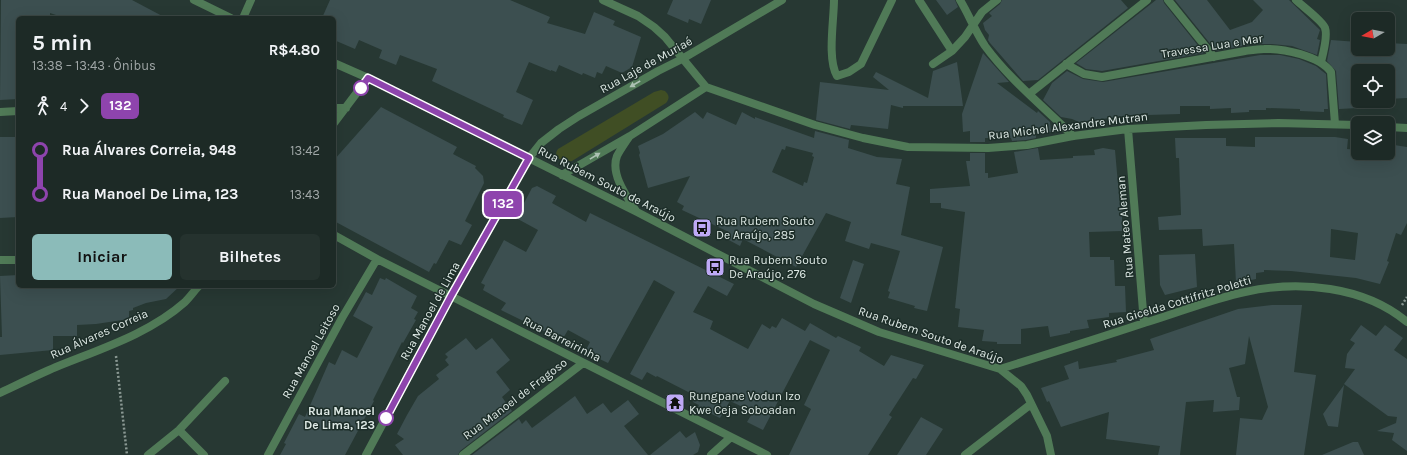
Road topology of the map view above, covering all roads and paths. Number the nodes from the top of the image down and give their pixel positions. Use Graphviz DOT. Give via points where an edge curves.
graph roads {
  1 [pos="194,0"];
  2 [pos="251,0"];
  3 [pos="603,0"];
  4 [pos="782,0"];
  5 [pos="834,0"];
  6 [pos="892,0"];
  7 [pos="919,0"];
  8 [pos="960,0"];
  9 [pos="997,0"];
  10 [pos="1148,0"];
  11 [pos="1168,0"];
  12 [pos="1296,0"];
  13 [pos="227,16"];
  14 [pos="244,16"];
  15 [pos="973,27"];
  16 [pos="952,51"];
  17 [pos="1214,57"];
  18 [pos="682,59"];
  19 [pos="1322,62"];
  20 [pos="336,64"];
  21 [pos="933,64"];
  22 [pos="1066,64"];
  23 [pos="368,78"];
  24 [pos="706,87"];
  25 [pos="1029,94"];
  26 [pos="336,108"];
  27 [pos="346,108"];
  28 [pos="16,111"];
  29 [pos="0,112"];
  30 [pos="336,120"];
  31 [pos="1335,124"];
  32 [pos="1351,125"];
  33 [pos="1395,127"];
  34 [pos="1407,128"];
  35 [pos="1128,129"];
  36 [pos="630,136"];
  37 [pos="1073,136"];
  38 [pos="529,158"];
  39 [pos="562,175"];
  40 [pos="637,212"];
  41 [pos="336,236"];
  42 [pos="377,259"];
  43 [pos="0,260"];
  44 [pos="16,260"];
  45 [pos="197,288"];
  46 [pos="451,296"];
  47 [pos="1407,322"];
  48 [pos="1144,324"];
  49 [pos="114,343"];
  50 [pos="583,363"];
  51 [pos="1000,370"];
  52 [pos="225,381"];
  53 [pos="0,392"];
  54 [pos="1032,404"];
  55 [pos="179,430"];
  56 [pos="730,437"];
  57 [pos="127,455"];
  58 [pos="148,455"];
  59 [pos="204,455"];
  60 [pos="268,455"];
  61 [pos="366,455"];
  62 [pos="463,455"];
  63 [pos="711,455"];
  64 [pos="768,455"];
  65 [pos="965,455"];
  66 [pos="1051,455"];
  1 -- 13 [label="street"];
  2 -- 14 [label="street"];
  3 -- 18 [label="street" via="638,16 654,27"];
  4 -- 18 [label="street, Rua Laje de Muriaé"];
  5 -- 6 [label="street" via="832,55 837,76 858,67 863,62"];
  7 -- 16 [label="street"];
  8 -- 15 [label="street"];
  9 -- 15 [label="street" via="982,12"];
  10 -- 22 [label="street"];
  11 -- 17 [label="street"];
  12 -- 19 [label="street" via="1326,28"];
  15 -- 16 [label="street"];
  15 -- 25 [label="street" via="997,61"];
  16 -- 21 [label="street"];
  17 -- 19 [label="street, Travessa Lua e Mar" via="1265,49 1290,51"];
  17 -- 22 [label="street, Travessa Lua e Mar" via="1102,76 1084,74"];
  18 -- 24 [label="street"];
  18 -- 38 [label="street, Rua Laje de Muriaé, one-way" via="559,129 541,143"];
  19 -- 31 [label="street" via="1331,72"];
  20 -- 23 [label="street, Rua Rubem Souto de Araújo"];
  22 -- 25 [label="street"];
  23 -- 27 [label="street"];
  23 -- 38 [label="street, Rua Rubem Souto de Araújo"];
  24 -- 36 [label="street"];
  24 -- 37 [label="street, Rua Michel Alexandre Mutran" via="815,125 908,147 988,148 1027,145"];
  25 -- 37 [label="street"];
  26 -- 27 [label="street"];
  27 -- 30 [label="street"];
  28 -- 29 [label="street"];
  31 -- 32 [label="street, Rua Michel Alexandre Mutran"];
  31 -- 35 [label="street, Rua Michel Alexandre Mutran" via="1278,122"];
  33 -- 34 [label="street"];
  35 -- 37 [label="street, Rua Michel Alexandre Mutran"];
  35 -- 48 [label="street, Rua Mateo Aleman"];
  39 -- 36 [label="street, one-way"];
  36 -- 40 [label="street" via="617,157 616,166 621,187"];
  38 -- 39 [label="street, Rua Rubem Souto de Araújo"];
  38 -- 46 [label="street, Rua Manoel de Lima"];
  39 -- 40 [label="street, Rua Rubem Souto de Araújo"];
  40 -- 51 [label="street, Rua Rubem Souto de Araújo" via="842,317 880,332"];
  41 -- 42 [label="street, Rua Barreirinha"];
  42 -- 46 [label="street, Rua Barreirinha"];
  42 -- 60 [label="street, Rua Manoel Leitoso"];
  43 -- 44 [label="street"];
  45 -- 49 [label="street, Rua Álvares Correia" via="166,317"];
  46 -- 50 [label="street, Rua Barreirinha"];
  46 -- 61 [label="street, Rua Manoel de Lima"];
  47 -- 48 [label="street, Rua Gicelda Cottifritz Poletti" via="1397,314 1362,297 1341,291 1289,287 1245,292"];
  48 -- 51 [label="street, Rua Gicelda Cottifritz Poletti"];
  49 -- 53 [label="street, Rua Álvares Correia"];
  49 -- 57 [label="path"];
  50 -- 56 [label="street, Rua Barreirinha"];
  50 -- 62 [label="street, Rua Manoel de Fragoso"];
  51 -- 54 [label="street, Rua Rubem Souto de Araújo" via="1021,386"];
  52 -- 55 [label="street"];
  54 -- 65 [label="street"];
  54 -- 66 [label="street, Rua Rubem Souto de Araújo"];
  55 -- 58 [label="street"];
  55 -- 59 [label="street"];
  56 -- 63 [label="street"];
  56 -- 64 [label="street, Rua Barreirinha"];
}
